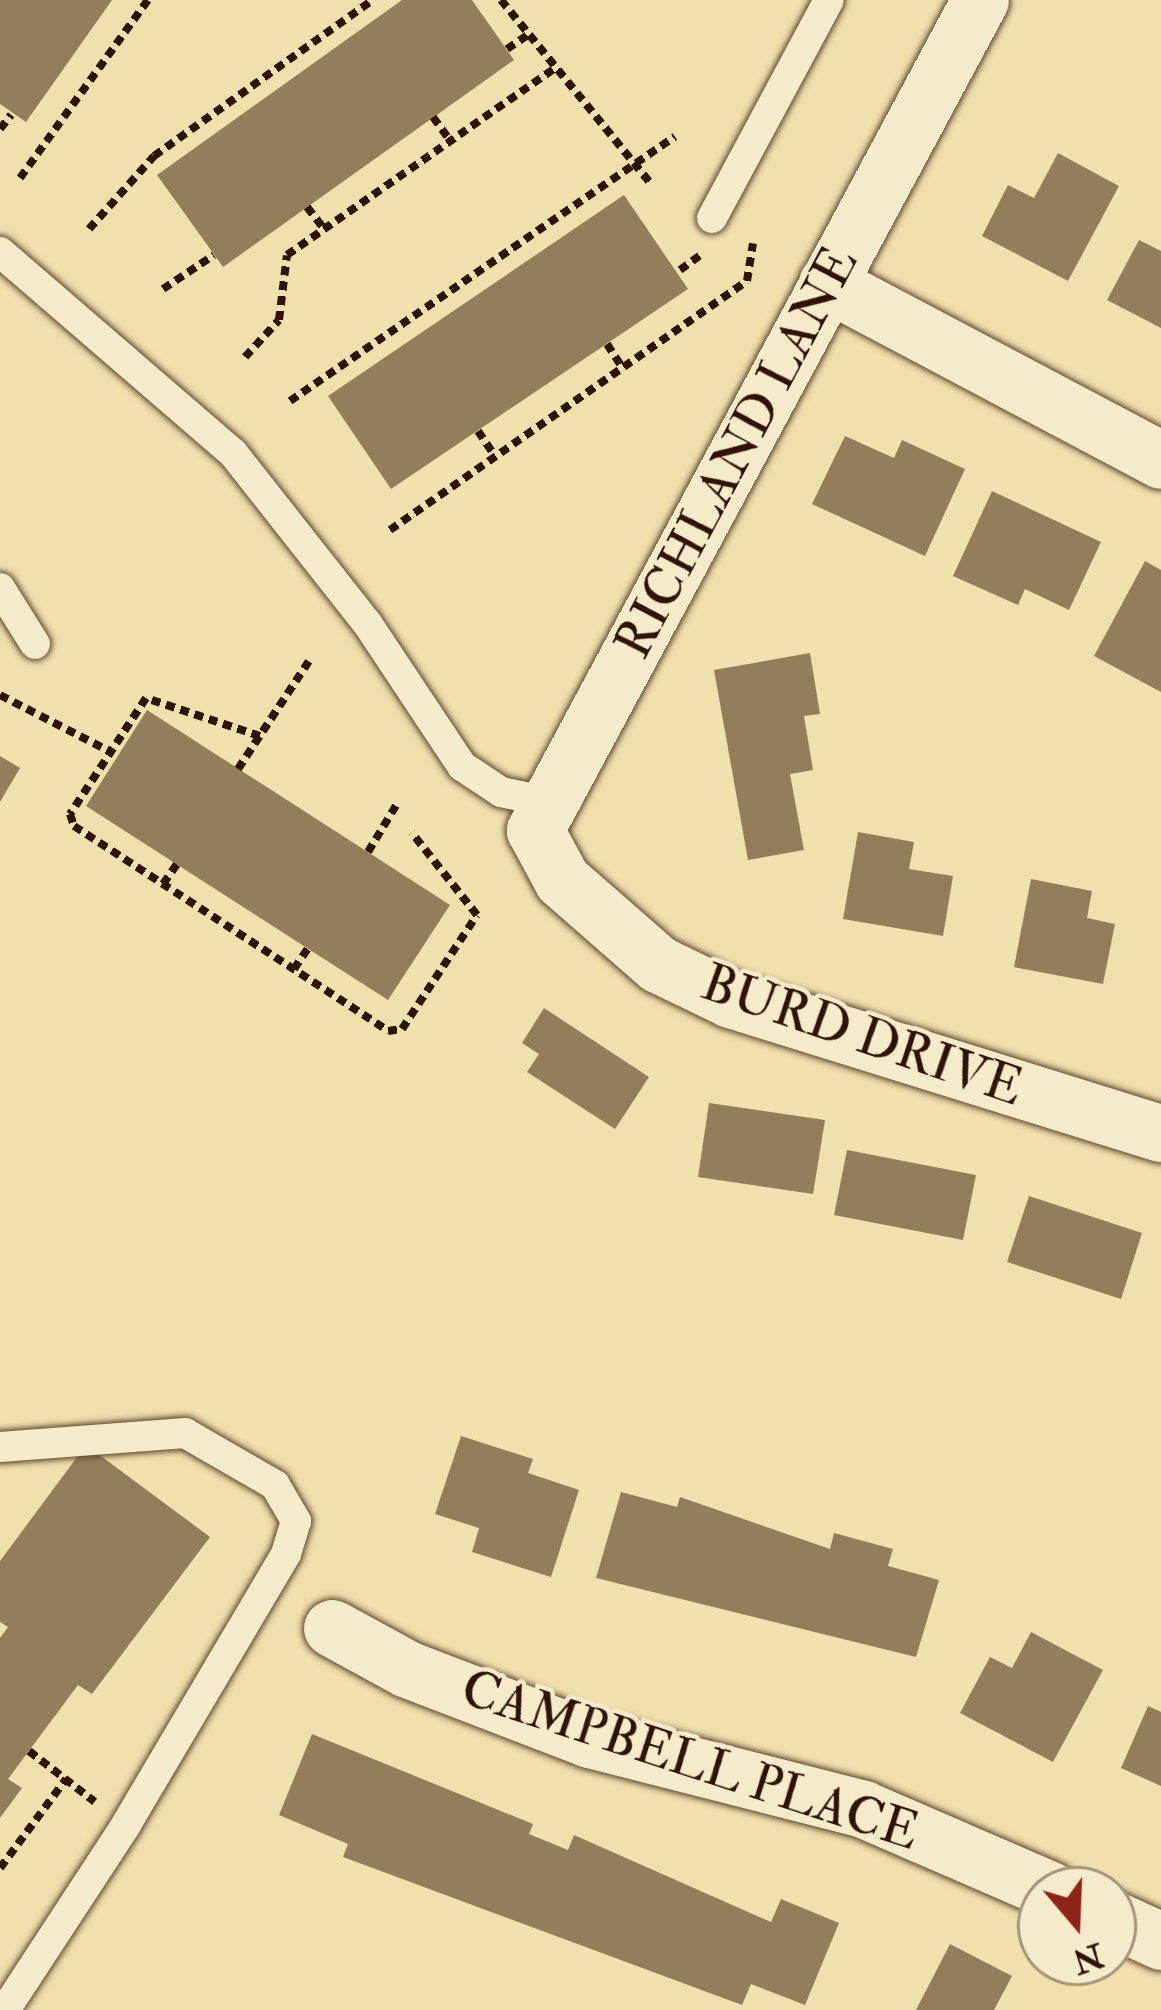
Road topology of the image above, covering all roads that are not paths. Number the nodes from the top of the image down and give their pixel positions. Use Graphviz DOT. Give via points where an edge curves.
graph roads {
  1 [pos="829,0"];
  2 [pos="980,0"];
  3 [pos="712,218"];
  4 [pos="0,252"];
  5 [pos="826,283"];
  6 [pos="1161,460"];
  7 [pos="0,588"];
  8 [pos="35,644"];
  9 [pos="549,802"];
  10 [pos="1161,1133"];
  11 [pos="0,1447"];
  12 [pos="332,1628"];
  13 [pos="1017,1876"];
  14 [pos="5,2010"];
  1 -- 3 [label="lane"];
  2 -- 5 [label="street, RICHLAND LANE"];
  4 -- 9 [label="lane" via="233,453 368,623 462,766 501,792"];
  5 -- 6 [label="street"];
  5 -- 9 [label="street, RICHLAND LANE"];
  7 -- 8 [label="lane"];
  9 -- 10 [label="street, BURD DRIVE" via="536,830 583,903 658,964 730,999"];
  11 -- 14 [label="lane" via="185,1433 275,1485 296,1521 275,1573"];
  12 -- 13 [label="street, CAMPBELL PLACE" via="407,1669 589,1739 863,1809"];
}
